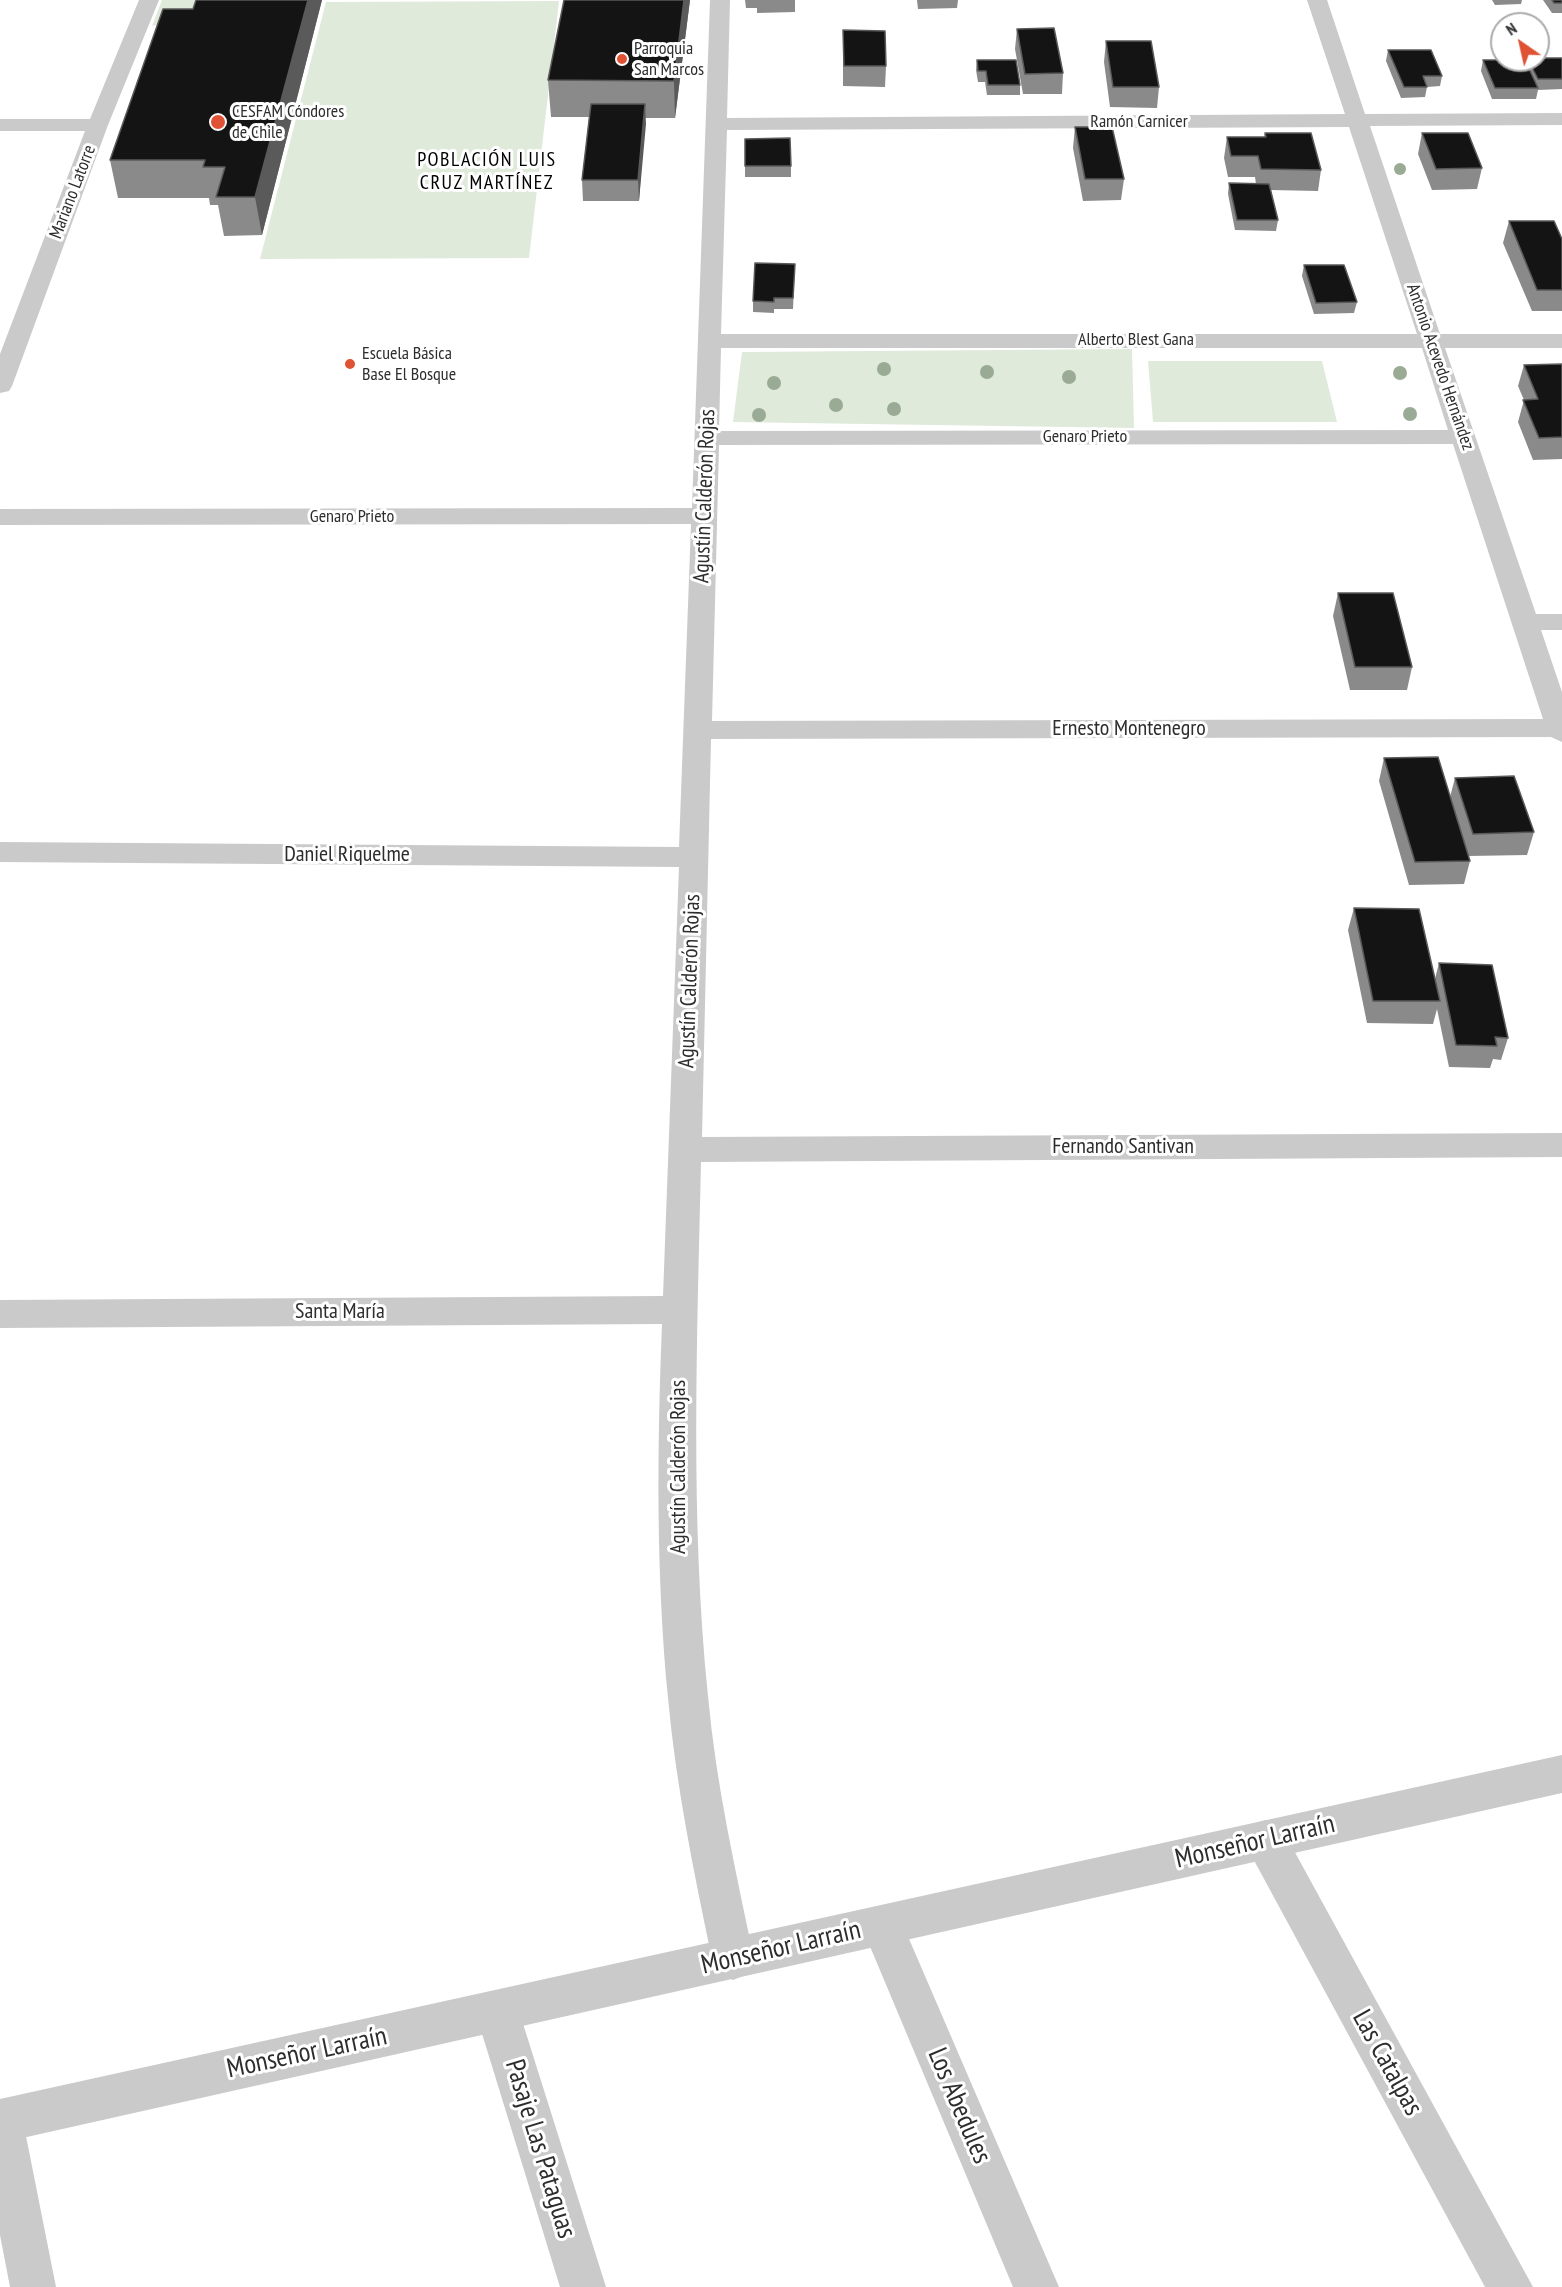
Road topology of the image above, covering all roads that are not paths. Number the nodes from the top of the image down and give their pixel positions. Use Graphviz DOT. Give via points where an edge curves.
graph roads {
  1 [pos="149,0"];
  2 [pos="720,0"];
  3 [pos="1317,0"];
  4 [pos="1562,119"];
  5 [pos="1358,122"];
  6 [pos="716,124"];
  7 [pos="0,125"];
  8 [pos="98,125"];
  9 [pos="1431,340"];
  10 [pos="710,341"];
  11 [pos="1562,341"];
  12 [pos="8,344"];
  13 [pos="0,386"];
  14 [pos="1463,437"];
  15 [pos="707,438"];
  16 [pos="704,516"];
  17 [pos="0,517"];
  18 [pos="1525,621"];
  19 [pos="1562,622"];
  20 [pos="698,730"];
  21 [pos="1561,731"];
  22 [pos="0,852"];
  23 [pos="693,857"];
  24 [pos="1562,1144"];
  25 [pos="685,1150"];
  26 [pos="680,1310"];
  27 [pos="0,1314"];
  28 [pos="1562,1774"];
  29 [pos="1265,1839"];
  30 [pos="882,1925"];
  31 [pos="733,1959"];
  32 [pos="497,2011"];
  33 [pos="1,2121"];
  34 [pos="33,2287"];
  35 [pos="583,2287"];
  36 [pos="1036,2287"];
  37 [pos="1510,2287"];
  1 -- 8 [label="street, Mariano Latorre"];
  2 -- 6 [label="street, Agustín Calderón Rojas"];
  3 -- 5 [label="street, Antonio Acevedo Hernández"];
  4 -- 5 [label="street, Ramón Carnicer"];
  5 -- 6 [label="street, Ramón Carnicer"];
  5 -- 9 [label="street, Antonio Acevedo Hernández"];
  6 -- 10 [label="street, Agustín Calderón Rojas"];
  7 -- 8 [label="street"];
  8 -- 12 [label="street, Mariano Latorre"];
  9 -- 10 [label="street, Alberto Blest Gana"];
  9 -- 11 [label="street, Alberto Blest Gana"];
  9 -- 14 [label="street, Antonio Acevedo Hernández"];
  10 -- 15 [label="street, Agustín Calderón Rojas"];
  12 -- 13 [label="street, Mariano Latorre"];
  14 -- 15 [label="street, Genaro Prieto"];
  14 -- 18 [label="street, Antonio Acevedo Hernández"];
  15 -- 16 [label="street, Agustín Calderón Rojas"];
  16 -- 17 [label="street, Genaro Prieto"];
  16 -- 20 [label="street, Agustín Calderón Rojas"];
  18 -- 19 [label="street"];
  18 -- 21 [label="street, Antonio Acevedo Hernández"];
  20 -- 21 [label="street, Ernesto Montenegro"];
  20 -- 23 [label="street, Agustín Calderón Rojas"];
  22 -- 23 [label="street, Daniel Riquelme"];
  23 -- 25 [label="street, Agustín Calderón Rojas"];
  24 -- 25 [label="street, Fernando Santivan"];
  25 -- 26 [label="street, Agustín Calderón Rojas"];
  26 -- 27 [label="street, Santa María"];
  26 -- 31 [label="street, Agustín Calderón Rojas" via="677,1527 688,1700 705,1824"];
  28 -- 29 [label="street, Monseñor Larraín"];
  29 -- 30 [label="street, Monseñor Larraín"];
  29 -- 37 [label="street, Las Catalpas"];
  30 -- 31 [label="street, Monseñor Larraín"];
  30 -- 36 [label="street, Los Abedules"];
  31 -- 32 [label="street, Monseñor Larraín"];
  32 -- 33 [label="street, Monseñor Larraín"];
  32 -- 35 [label="street, Pasaje Las Pataguas"];
  33 -- 34 [label="street"];
}
